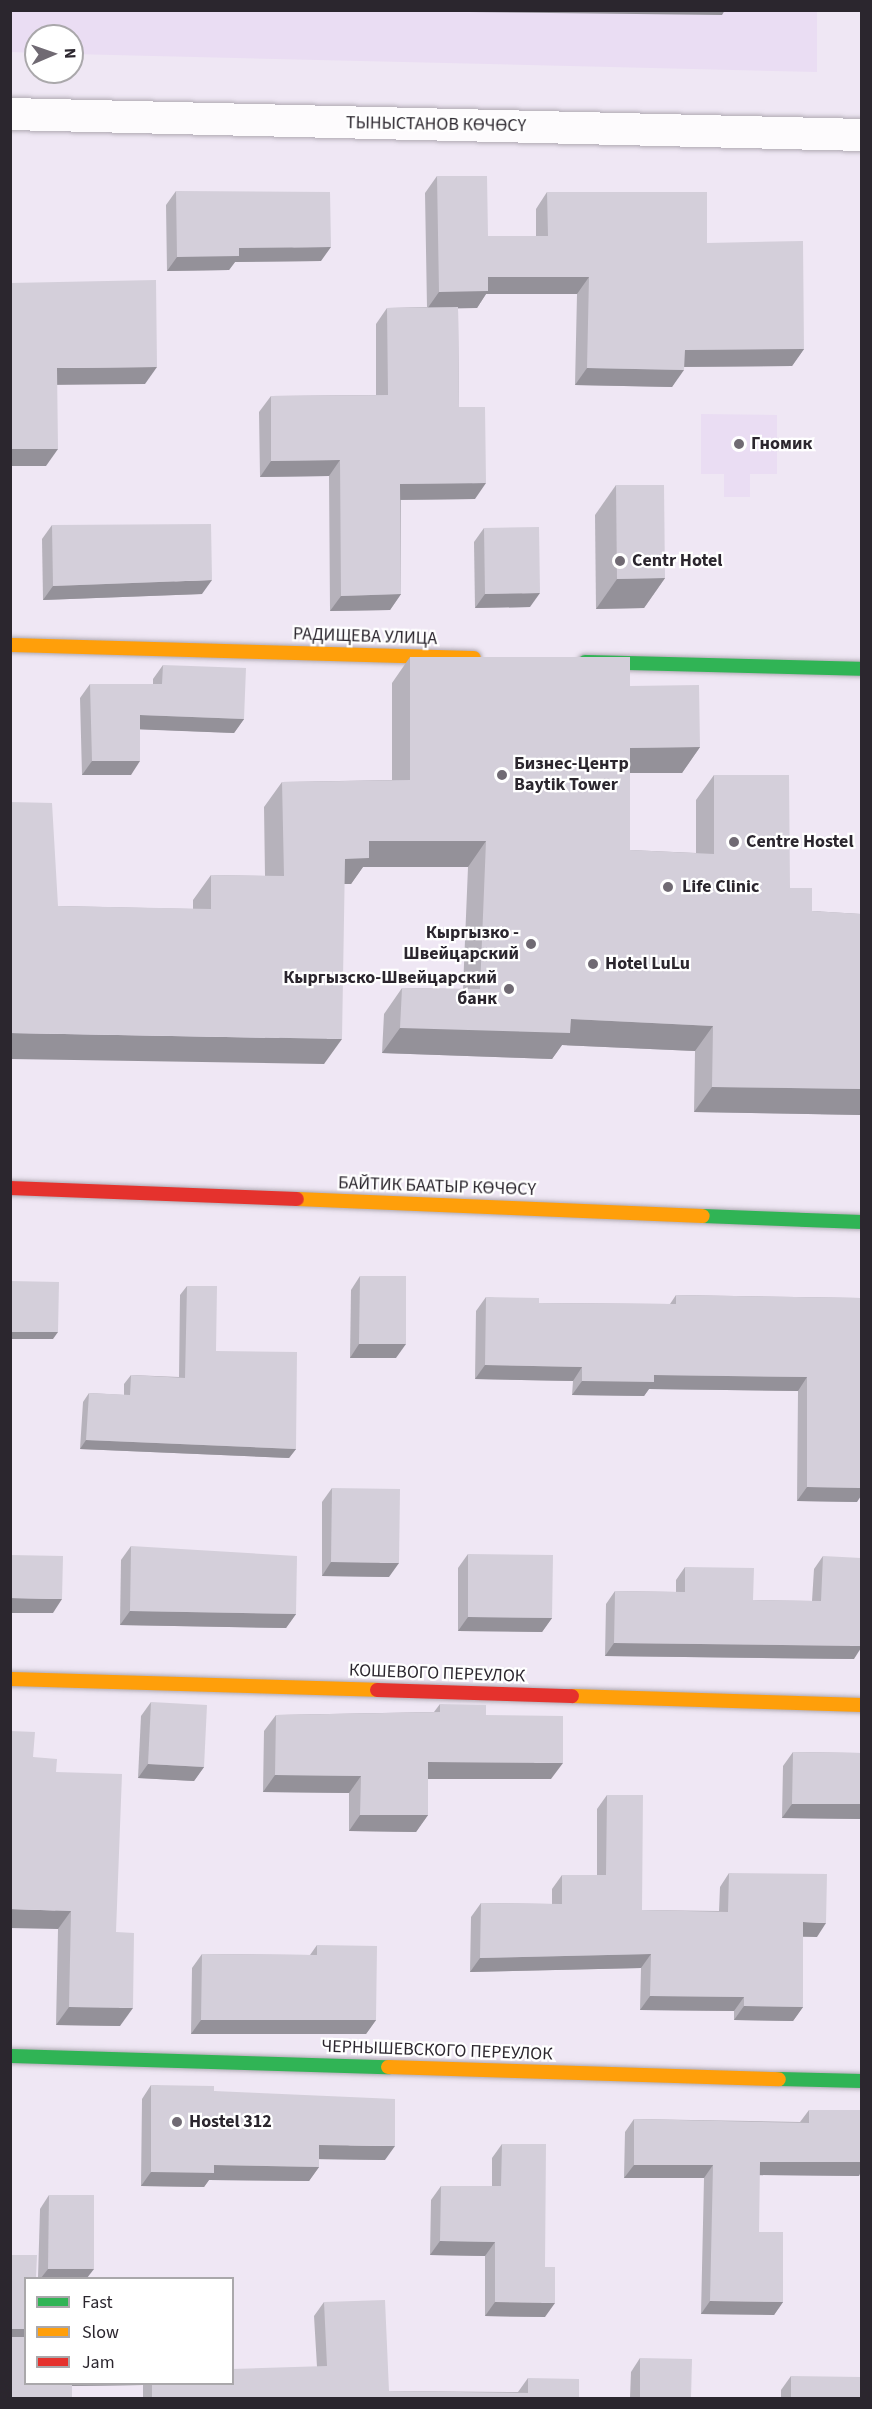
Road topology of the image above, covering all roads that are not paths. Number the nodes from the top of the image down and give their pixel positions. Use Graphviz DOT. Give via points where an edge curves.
graph roads {
  1 [pos="10,114"];
  2 [pos="861,135"];
  3 [pos="10,645"];
  4 [pos="490,659"];
  5 [pos="574,661"];
  6 [pos="861,669"];
  7 [pos="10,1188"];
  8 [pos="861,1222"];
  9 [pos="10,1679"];
  10 [pos="861,1706"];
  11 [pos="10,2056"];
  12 [pos="861,2081"];
  1 -- 2 [label="street, ТЫНЫСТАНОВ КӨЧӨСҮ"];
  3 -- 4 [label="street, РАДИЩЕВА УЛИЦА"];
  5 -- 6 [label="street"];
  7 -- 8 [label="street, БАЙТИК БААТЫР КӨЧӨСҮ"];
  9 -- 10 [label="street, КОШЕВОГО ПЕРЕУЛОК"];
  11 -- 12 [label="street, ЧЕРНЫШЕВСКОГО ПЕРЕУЛОК"];
}
